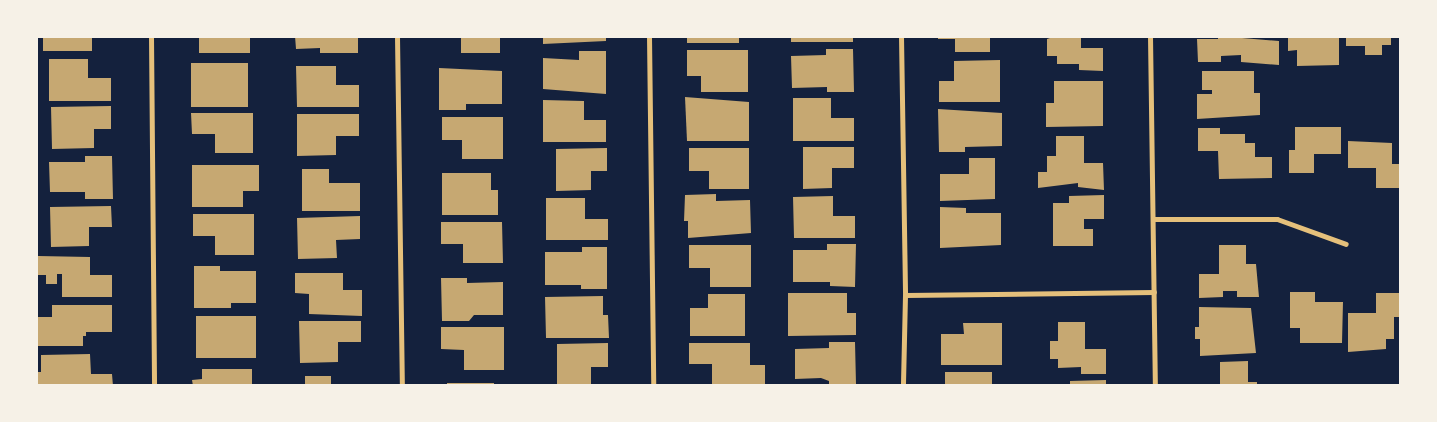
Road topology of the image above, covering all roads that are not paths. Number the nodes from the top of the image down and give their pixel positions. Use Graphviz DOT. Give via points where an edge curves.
graph roads {
  1 [pos="150,36"];
  2 [pos="397,36"];
  3 [pos="649,36"];
  4 [pos="901,36"];
  5 [pos="1150,36"];
  6 [pos="1154,219"];
  7 [pos="1346,244"];
  8 [pos="1154,292"];
  9 [pos="905,295"];
  10 [pos="154,386"];
  11 [pos="402,386"];
  12 [pos="653,386"];
  13 [pos="903,386"];
  14 [pos="1155,386"];
  1 -- 10 [label="street"];
  2 -- 11 [label="street"];
  3 -- 12 [label="street"];
  4 -- 9 [label="street"];
  5 -- 6 [label="street"];
  6 -- 7 [label="street" via="1277,219"];
  6 -- 8 [label="street"];
  8 -- 9 [label="street"];
  8 -- 14 [label="street"];
  9 -- 13 [label="street"];
}
